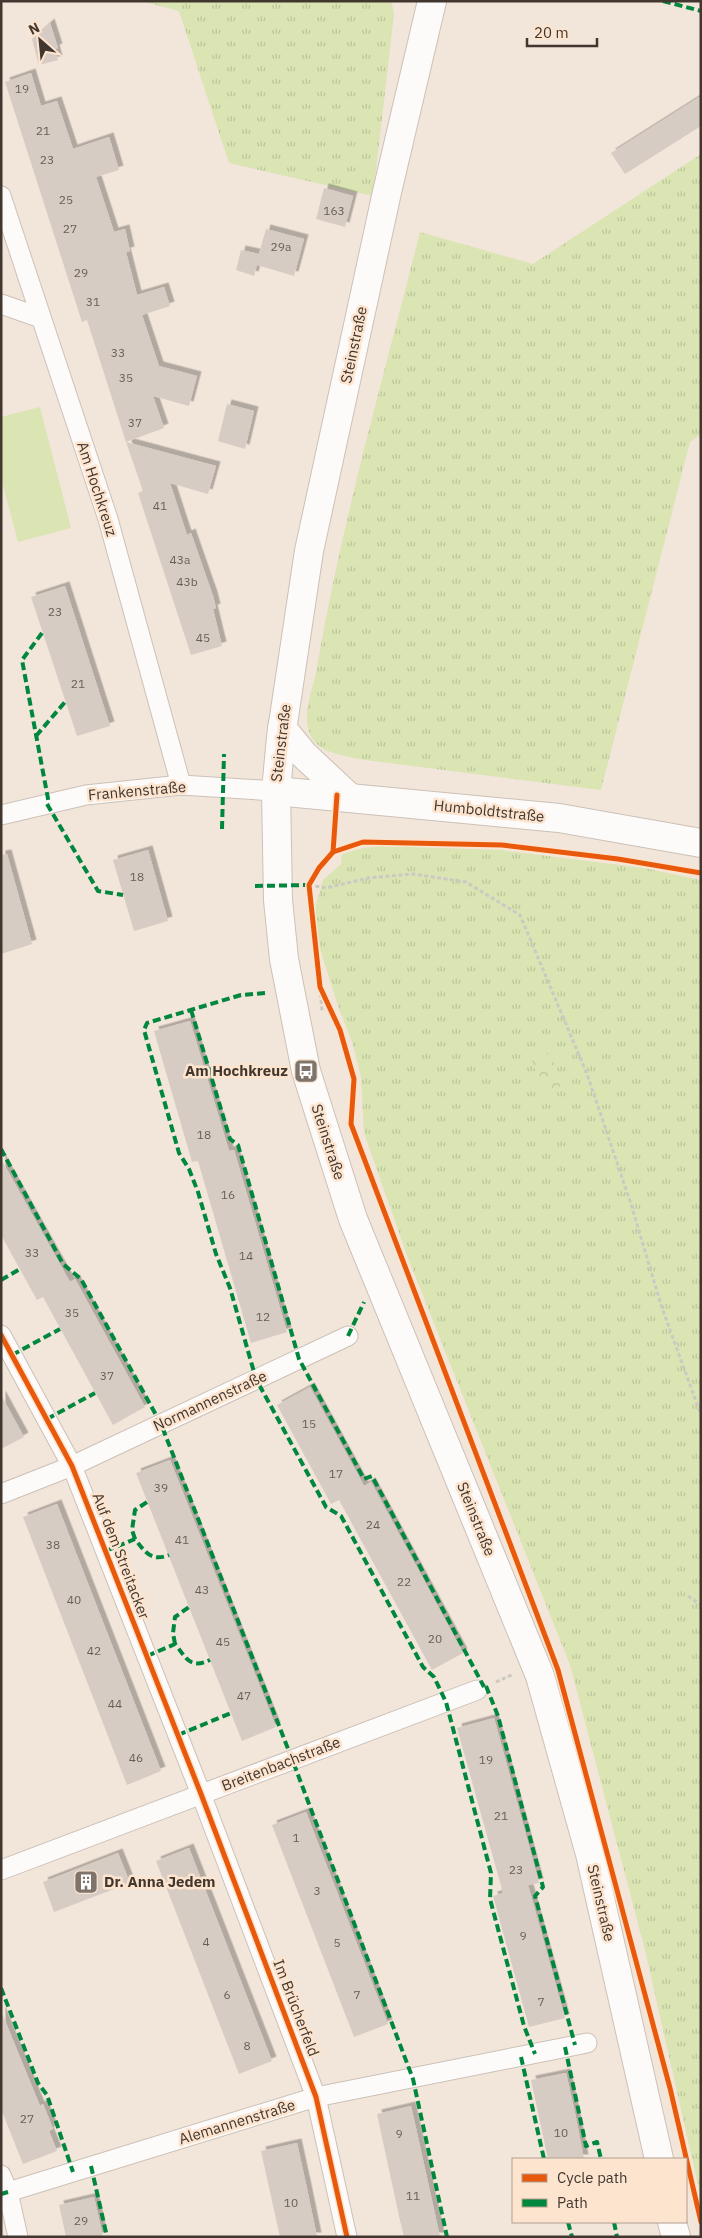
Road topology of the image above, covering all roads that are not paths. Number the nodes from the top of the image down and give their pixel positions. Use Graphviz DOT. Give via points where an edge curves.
graph roads {
  1 [pos="410,1"];
  2 [pos="432,1"];
  3 [pos="421,47"];
  4 [pos="1,196"];
  5 [pos="1,304"];
  6 [pos="41,318"];
  7 [pos="282,728"];
  8 [pos="181,785"];
  9 [pos="276,791"];
  10 [pos="349,796"];
  11 [pos="1,816"];
  12 [pos="701,843"];
  13 [pos="1,1335"];
  14 [pos="348,1336"];
  15 [pos="72,1466"];
  16 [pos="1,1494"];
  17 [pos="477,1690"];
  18 [pos="201,1794"];
  19 [pos="1,1870"];
  20 [pos="587,2043"];
  21 [pos="316,2097"];
  22 [pos="659,2158"];
  23 [pos="4,2184"];
  24 [pos="672,2223"];
  25 [pos="18,2237"];
  26 [pos="347,2237"];
  27 [pos="676,2237"];
  1 -- 3 [label="main road"];
  2 -- 3 [label="main road, Steinstraße"];
  3 -- 7 [label="main road, Steinstraße" via="309,551"];
  4 -- 6 [label="street, Am Hochkreuz"];
  5 -- 6 [label="street"];
  6 -- 8 [label="street, Am Hochkreuz" via="108,519"];
  7 -- 9 [label="main road, Steinstraße"];
  7 -- 10 [label="main road" via="304,755"];
  8 -- 9 [label="street, Frankenstraße"];
  8 -- 11 [label="street, Frankenstraße" via="86,795"];
  9 -- 10 [label="main road, Humboldtstraße"];
  9 -- 22 [label="main road, Steinstraße" via="278,900 284,959 306,1071 354,1219 540,1676 590,1854"];
  10 -- 12 [label="main road, Humboldtstraße" via="560,818"];
  13 -- 15 [label="street, Auf dem Streitacker"];
  14 -- 15 [label="street, Normannenstraße"];
  15 -- 16 [label="street, Normannenstraße"];
  15 -- 18 [label="street, Auf dem Streitacker"];
  17 -- 18 [label="street, Breitenbachstraße"];
  18 -- 19 [label="street, Breitenbachstraße"];
  18 -- 21 [label="street, Im Brücherfeld"];
  20 -- 21 [label="street, Alemannenstraße"];
  21 -- 23 [label="street, Alemannenstraße"];
  21 -- 26 [label="street, Im Brücherfeld"];
  23 -- 25 [label="street"];
  24 -- 27 [label="main road"];
}
